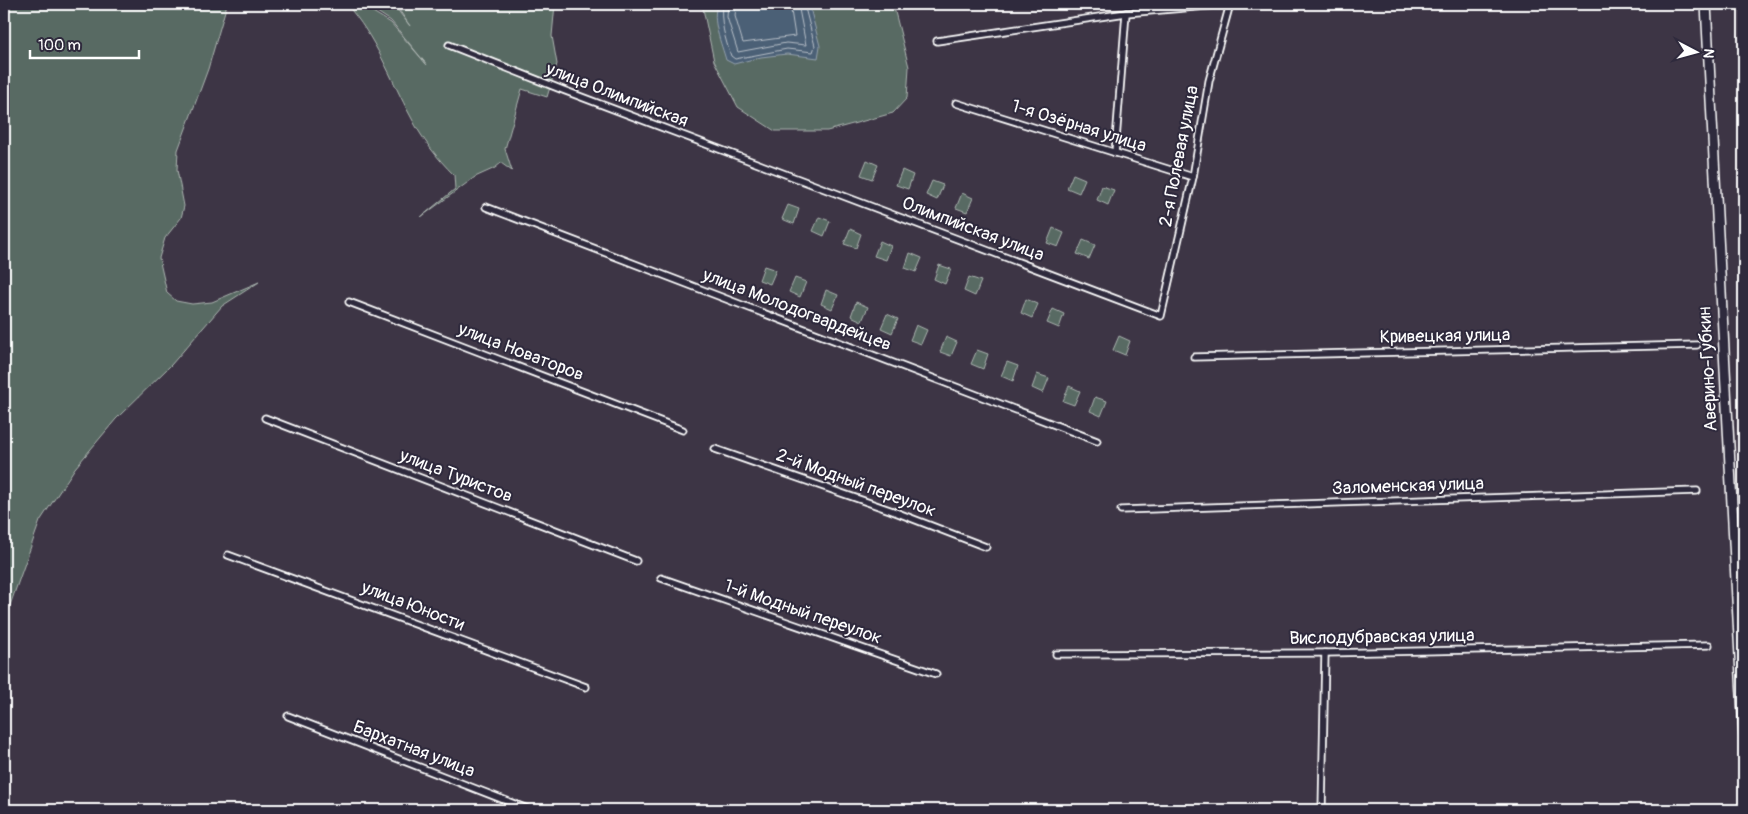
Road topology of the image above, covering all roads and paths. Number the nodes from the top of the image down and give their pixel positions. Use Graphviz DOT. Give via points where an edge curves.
graph roads {
  1 [pos="1230,4"];
  2 [pos="1706,4"];
  3 [pos="1126,13"];
  4 [pos="938,41"];
  5 [pos="449,45"];
  6 [pos="956,103"];
  7 [pos="1115,153"];
  8 [pos="775,171"];
  9 [pos="1193,177"];
  10 [pos="486,207"];
  11 [pos="349,302"];
  12 [pos="1160,316"];
  13 [pos="1696,345"];
  14 [pos="1194,357"];
  15 [pos="265,418"];
  16 [pos="683,430"];
  17 [pos="1097,441"];
  18 [pos="715,449"];
  19 [pos="1697,491"];
  20 [pos="1121,510"];
  21 [pos="986,548"];
  22 [pos="228,555"];
  23 [pos="636,561"];
  24 [pos="660,578"];
  25 [pos="1708,645"];
  26 [pos="1325,653"];
  27 [pos="1056,654"];
  28 [pos="936,674"];
  29 [pos="586,687"];
  30 [pos="288,716"];
  31 [pos="1744,734"];
  32 [pos="530,810"];
  33 [pos="1322,810"];
  1 -- 3 [label="street"];
  1 -- 9 [label="street, 2-я Полевая улица" via="1209,81"];
  2 -- 31 [label="main road, Аверино-Губкин"];
  3 -- 4 [label="street"];
  3 -- 7 [label="street"];
  5 -- 8 [label="street, улица Олимпийская"];
  6 -- 7 [label="street, 1-я Озёрная улица"];
  7 -- 9 [label="street, 1-я Озёрная улица"];
  8 -- 12 [label="street, Олимпийская улица"];
  9 -- 12 [label="street, 2-я Полевая улица"];
  10 -- 17 [label="street, улица Молодогвардейцев"];
  11 -- 16 [label="street, улица Новаторов"];
  13 -- 14 [label="street, Кривецкая улица"];
  15 -- 23 [label="street, улица Туристов"];
  18 -- 21 [label="street, 2-й Модный переулок" via="890,510"];
  19 -- 20 [label="street, Заломенская улица"];
  22 -- 29 [label="street, улица Юности"];
  24 -- 28 [label="street, 1-й Модный переулок"];
  25 -- 26 [label="street, Вислодубравская улица"];
  26 -- 27 [label="street, Вислодубравская улица"];
  26 -- 33 [label="street"];
  30 -- 32 [label="street, Бархатная улица"];
}
